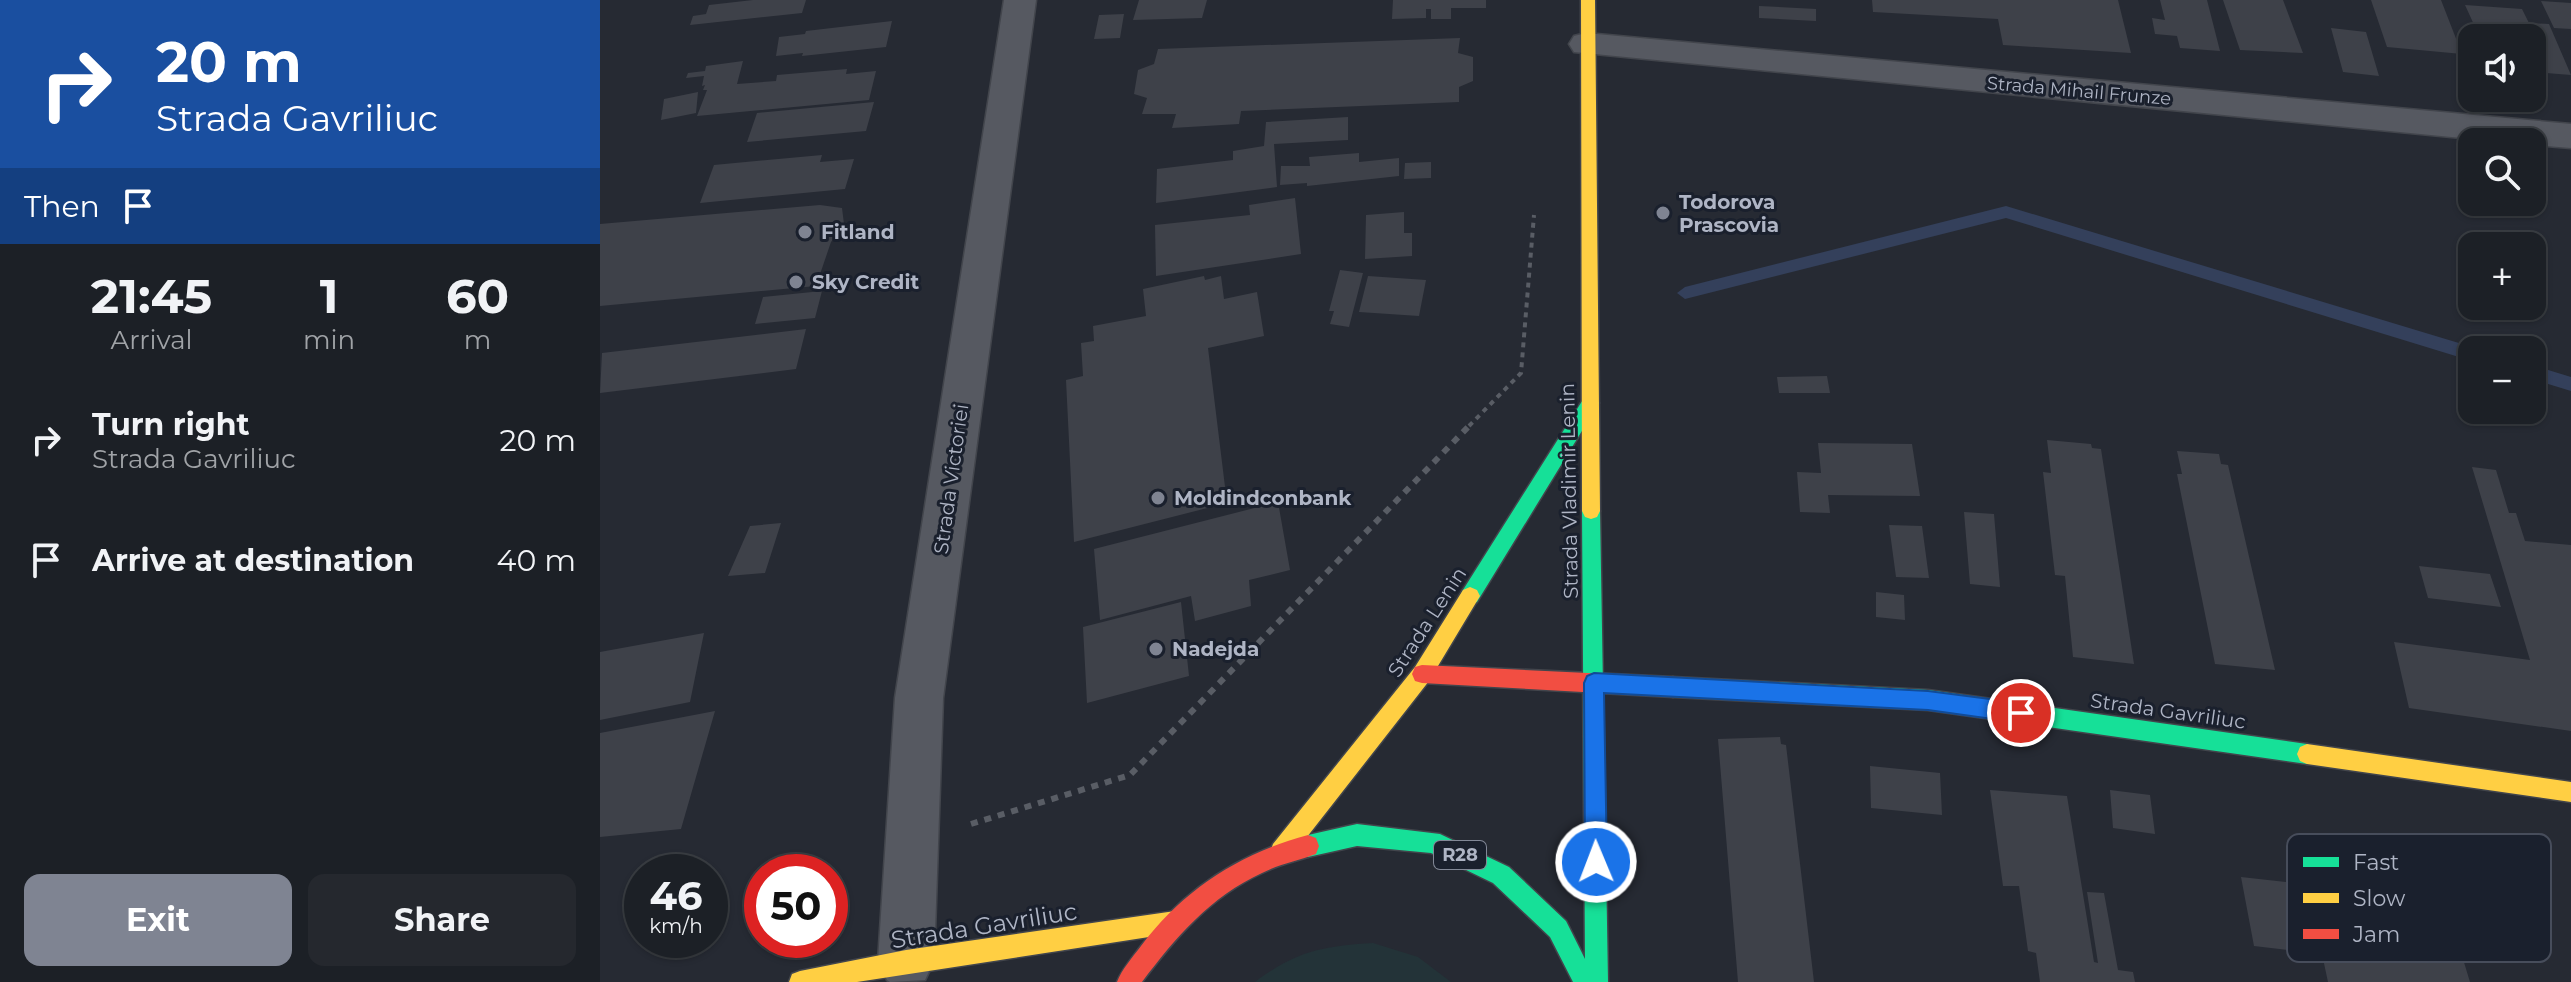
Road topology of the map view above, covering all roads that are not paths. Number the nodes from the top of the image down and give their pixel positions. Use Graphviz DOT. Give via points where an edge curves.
graph roads {
  1 [pos="1020,0"];
  2 [pos="1588,0"];
  3 [pos="1586,44"];
  4 [pos="2571,136"];
  5 [pos="1590,403"];
  6 [pos="1422,674"];
  7 [pos="1594,683"];
  8 [pos="2571,792"];
  9 [pos="1281,852"];
  10 [pos="1175,922"];
  11 [pos="906,961"];
  12 [pos="800,982"];
  13 [pos="1128,982"];
  14 [pos="1585,982"];
  15 [pos="1597,982"];
  1 -- 11 [label="street, Strada Victoriei" via="919,698"];
  2 -- 3 [label="main road, Strada Vladimir Lenin"];
  3 -- 4 [label="street, Strada Mihail Frunze"];
  3 -- 5 [label="main road, Strada Vladimir Lenin"];
  5 -- 6 [label="main road, Strada Lenin"];
  5 -- 7 [label="main road, Strada Vladimir Lenin"];
  6 -- 7 [label="main road, Strada Gavriliuc"];
  6 -- 9 [label="main road, Strada Lenin"];
  7 -- 8 [label="main road, Strada Gavriliuc" via="1928,700"];
  7 -- 15 [label="main road, Strada Vladimir Lenin"];
  9 -- 10 [label="main road, R28" via="1226,880"];
  9 -- 14 [label="main road, R28" via="1357,835 1432,842 1501,875 1558,929"];
  10 -- 11 [label="main road, Strada Gavriliuc"];
  10 -- 13 [label="main road, R28"];
  11 -- 12 [label="main road, Strada Gavriliuc"];
}
